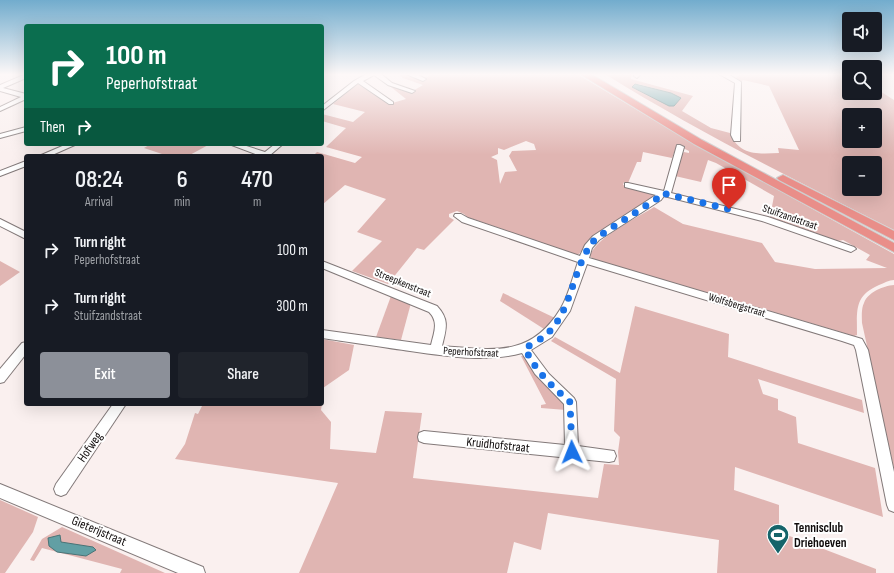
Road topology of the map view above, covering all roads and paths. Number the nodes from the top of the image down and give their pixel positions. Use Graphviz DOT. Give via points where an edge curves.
graph roads {
  1 [pos="18,101"];
  2 [pos="333,101"];
  3 [pos="388,101"];
  4 [pos="629,101"];
  5 [pos="644,101"];
  6 [pos="737,101"];
  7 [pos="391,103"];
  8 [pos="324,107"];
  9 [pos="0,109"];
  10 [pos="24,130"];
  11 [pos="0,136"];
  12 [pos="737,138"];
  13 [pos="68,146"];
  14 [pos="239,146"];
  15 [pos="277,146"];
  16 [pos="683,149"];
  17 [pos="48,154"];
  18 [pos="263,154"];
  19 [pos="267,154"];
  20 [pos="24,164"];
  21 [pos="0,174"];
  22 [pos="628,185"];
  23 [pos="665,194"];
  24 [pos="458,216"];
  25 [pos="0,222"];
  26 [pos="24,235"];
  27 [pos="894,236"];
  28 [pos="894,248"];
  29 [pos="851,249"];
  30 [pos="583,260"];
  31 [pos="324,265"];
  32 [pos="324,334"];
  33 [pos="24,348"];
  34 [pos="525,348"];
  35 [pos="436,350"];
  36 [pos="0,378"];
  37 [pos="119,406"];
  38 [pos="424,437"];
  39 [pos="572,452"];
  40 [pos="609,456"];
  41 [pos="60,489"];
  42 [pos="0,490"];
  43 [pos="894,505"];
  44 [pos="197,573"];
  1 -- 9 [label="street"];
  2 -- 8 [label="street"];
  3 -- 7 [label="street"];
  4 -- 28 [label="highway" via="710,149"];
  5 -- 27 [label="highway" via="708,138"];
  6 -- 12 [label="street"];
  10 -- 11 [label="street"];
  13 -- 17 [label="street"];
  14 -- 18 [label="street"];
  15 -- 19 [label="street"];
  16 -- 23 [label="street"];
  20 -- 21 [label="street"];
  22 -- 23 [label="street, Stuifzandstraat"];
  23 -- 29 [label="street, Stuifzandstraat" via="765,219"];
  23 -- 30 [label="street, Peperhofstraat" via="596,238 588,247"];
  24 -- 30 [label="street, Wolfsbergstraat"];
  25 -- 26 [label="street"];
  30 -- 34 [label="street, Peperhofstraat" via="566,308 548,334"];
  30 -- 43 [label="street, Wolfsbergstraat" via="858,342 862,350"];
  31 -- 35 [label="street, Streepkenstraat" via="433,309 440,316 441,325"];
  32 -- 35 [label="street, Peperhofstraat"];
  33 -- 36 [label="street"];
  34 -- 35 [label="street, Peperhofstraat" via="507,353 488,354"];
  34 -- 39 [label="street" via="543,377 570,402"];
  37 -- 41 [label="street, Hofweg"];
  38 -- 39 [label="street, Kruidhofstraat"];
  39 -- 40 [label="street, Kruidhofstraat"];
  42 -- 44 [label="street, Gieterijstraat"];
}
